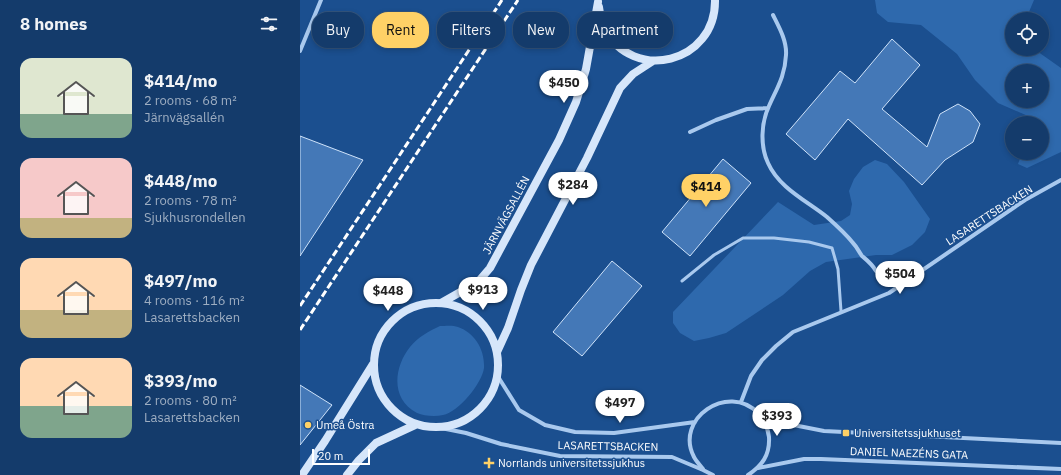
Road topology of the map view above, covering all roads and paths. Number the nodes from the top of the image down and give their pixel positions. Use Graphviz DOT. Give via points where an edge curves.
graph roads {
  1 [pos="321,0"];
  2 [pos="715,0"];
  3 [pos="598,1"];
  4 [pos="773,15"];
  5 [pos="300,51"];
  6 [pos="654,61"];
  7 [pos="768,108"];
  8 [pos="690,132"];
  9 [pos="1061,180"];
  10 [pos="876,271"];
  11 [pos="682,281"];
  12 [pos="442,303"];
  13 [pos="841,312"];
  14 [pos="496,352"];
  15 [pos="373,364"];
  16 [pos="497,375"];
  17 [pos="741,402"];
  18 [pos="763,419"];
  19 [pos="695,422"];
  20 [pos="415,425"];
  21 [pos="441,428"];
  22 [pos="1061,443"];
  23 [pos="758,468"];
  24 [pos="1061,468"];
  25 [pos="703,470"];
  26 [pos="302,475"];
  27 [pos="347,475"];
  28 [pos="713,475"];
  29 [pos="748,475"];
  1 -- 5 [label="street"];
  2 -- 6 [label="main road" via="711,26 702,39 682,55"];
  3 -- 6 [label="main road" via="603,27 612,41 625,52"];
  3 -- 12 [label="main road, JÄRNVÄGSALLÉN" via="586,69 576,102 559,140 490,268 478,282"];
  4 -- 7 [label="street" via="781,31 786,54 782,79"];
  6 -- 14 [label="main road" via="633,74 620,88 531,265 508,328"];
  7 -- 8 [label="street" via="747,110"];
  7 -- 10 [label="street" via="763,145 775,175 827,217"];
  9 -- 13 [label="street, LASARETTSBACKEN" via="1025,200 889,293"];
  11 -- 13 [label="lane" via="714,255 743,238 809,242 832,248 838,269"];
  12 -- 14 [label="main road" via="473,315 490,335"];
  12 -- 15 [label="main road" via="423,304 403,312 386,327 375,348"];
  13 -- 17 [label="street, LASARETTSBACKEN" via="793,332 776,346 751,376"];
  14 -- 16 [label="main road"];
  15 -- 20 [label="main road" via="381,397 398,416"];
  15 -- 26 [label="main road"];
  16 -- 19 [label="street, LASARETTSBACKEN" via="519,410 545,425 575,432 614,433"];
  16 -- 21 [label="main road" via="493,391 472,417"];
  17 -- 18 [label="street" via="753,408"];
  17 -- 19 [label="street" via="715,404 702,412"];
  18 -- 22 [label="street, DANIEL NAEZÉNS GATA" via="824,432"];
  18 -- 23 [label="street" via="769,442 766,456"];
  19 -- 25 [label="street" via="690,444"];
  20 -- 21 [label="main road"];
  20 -- 27 [label="main road" via="376,443"];
  21 -- 25 [label="street, LASARETTSBACKEN" via="500,444 560,456 672,457"];
  23 -- 24 [label="street, DANIEL NAEZÉNS GATA" via="821,458"];
  23 -- 29 [label="street"];
  25 -- 28 [label="street, LASARETTSBACKEN"];
}
